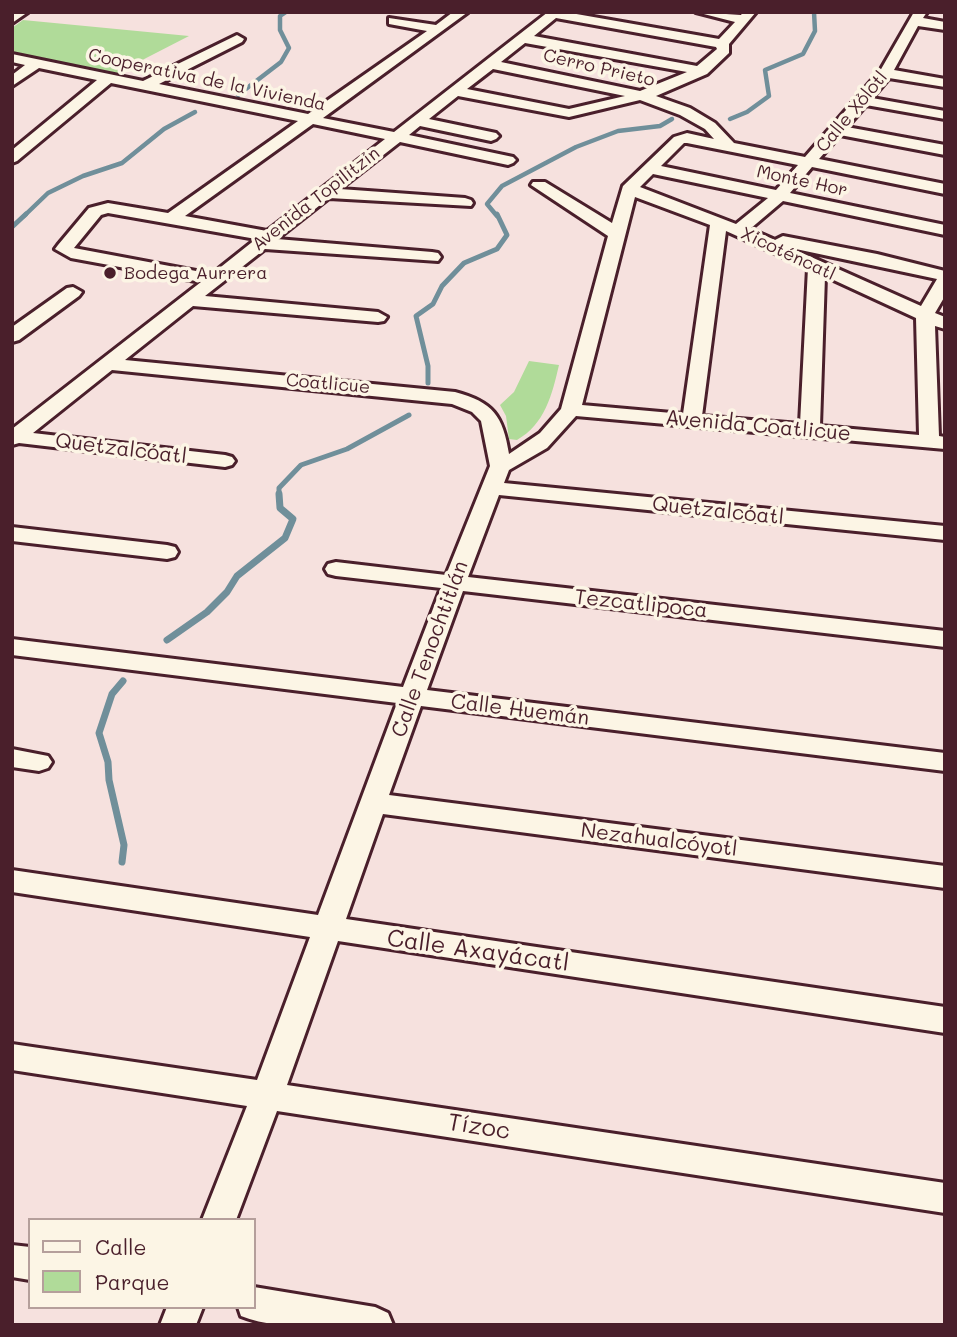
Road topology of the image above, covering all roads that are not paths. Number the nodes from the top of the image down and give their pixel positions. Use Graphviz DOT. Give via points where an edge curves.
graph roads {
  1 [pos="22,12"];
  2 [pos="462,12"];
  3 [pos="702,12"];
  4 [pos="555,13"];
  5 [pos="746,16"];
  6 [pos="917,17"];
  7 [pos="12,19"];
  8 [pos="394,21"];
  9 [pos="945,26"];
  10 [pos="439,29"];
  11 [pos="522,38"];
  12 [pos="237,39"];
  13 [pos="722,44"];
  14 [pos="12,58"];
  15 [pos="36,63"];
  16 [pos="490,64"];
  17 [pos="702,71"];
  18 [pos="886,73"];
  19 [pos="108,78"];
  20 [pos="12,82"];
  21 [pos="945,83"];
  22 [pos="144,86"];
  23 [pos="455,91"];
  24 [pos="641,93"];
  25 [pos="862,100"];
  26 [pos="945,115"];
  27 [pos="308,121"];
  28 [pos="416,121"];
  29 [pos="837,130"];
  30 [pos="491,136"];
  31 [pos="394,139"];
  32 [pos="728,145"];
  33 [pos="945,150"];
  34 [pos="12,158"];
  35 [pos="508,160"];
  36 [pos="809,162"];
  37 [pos="651,169"];
  38 [pos="539,185"];
  39 [pos="945,188"];
  40 [pos="629,189"];
  41 [pos="325,193"];
  42 [pos="779,196"];
  43 [pos="465,203"];
  44 [pos="172,218"];
  45 [pos="719,222"];
  46 [pos="945,230"];
  47 [pos="744,233"];
  48 [pos="617,234"];
  49 [pos="264,239"];
  50 [pos="432,257"];
  51 [pos="817,267"];
  52 [pos="945,278"];
  53 [pos="213,279"];
  54 [pos="74,292"];
  55 [pos="189,299"];
  56 [pos="925,316"];
  57 [pos="378,317"];
  58 [pos="945,324"];
  59 [pos="12,336"];
  60 [pos="109,364"];
  61 [pos="571,410"];
  62 [pos="692,419"];
  63 [pos="810,430"];
  64 [pos="14,438"];
  65 [pos="937,442"];
  66 [pos="225,461"];
  67 [pos="495,477"];
  68 [pos="945,533"];
  69 [pos="12,534"];
  70 [pos="167,552"];
  71 [pos="336,569"];
  72 [pos="454,583"];
  73 [pos="945,639"];
  74 [pos="12,647"];
  75 [pos="414,696"];
  76 [pos="12,758"];
  77 [pos="38,762"];
  78 [pos="945,762"];
  79 [pos="374,803"];
  80 [pos="945,877"];
  81 [pos="12,881"];
  82 [pos="329,930"];
  83 [pos="945,1020"];
  84 [pos="12,1056"];
  85 [pos="268,1095"];
  86 [pos="945,1198"];
  87 [pos="220,1218"];
  88 [pos="256,1304"];
  89 [pos="375,1325"];
  1 -- 7 [label="street"];
  2 -- 10 [label="street"];
  3 -- 5 [label="street"];
  4 -- 11 [label="street, Avenida Topilitzín"];
  4 -- 13 [label="street"];
  5 -- 13 [label="street"];
  6 -- 9 [label="street"];
  6 -- 18 [label="street, Calle Xólotl"];
  8 -- 10 [label="street"];
  10 -- 27 [label="street"];
  11 -- 16 [label="street, Avenida Topilitzín"];
  11 -- 17 [label="street"];
  12 -- 22 [label="street"];
  13 -- 17 [label="street" via="724,50"];
  14 -- 15 [label="street, Cooperativa de la Vivienda"];
  15 -- 19 [label="street, Cooperativa de la Vivienda"];
  15 -- 20 [label="street"];
  16 -- 23 [label="street, Avenida Topilitzín"];
  16 -- 24 [label="street, Cerro Prieto"];
  17 -- 24 [label="street"];
  18 -- 21 [label="street"];
  18 -- 25 [label="street, Calle Xólotl"];
  19 -- 22 [label="street, Cooperativa de la Vivienda"];
  19 -- 34 [label="street"];
  22 -- 27 [label="street, Cooperativa de la Vivienda"];
  23 -- 24 [label="street" via="569,113"];
  23 -- 28 [label="street, Avenida Topilitzín"];
  24 -- 32 [label="street, Cerro Prieto" via="703,122"];
  25 -- 26 [label="street"];
  25 -- 29 [label="street, Calle Xólotl"];
  27 -- 31 [label="street, Cooperativa de la Vivienda"];
  27 -- 44 [label="street"];
  28 -- 30 [label="street"];
  28 -- 31 [label="street, Avenida Topilitzín"];
  29 -- 33 [label="street"];
  29 -- 36 [label="street, Calle Xólotl"];
  31 -- 35 [label="street"];
  31 -- 41 [label="street, Avenida Topilitzín"];
  32 -- 36 [label="street"];
  32 -- 37 [label="street" via="679,140"];
  36 -- 39 [label="street"];
  36 -- 42 [label="street, Calle Xólotl"];
  37 -- 40 [label="street"];
  37 -- 42 [label="street, Monte Hor"];
  38 -- 48 [label="street"];
  40 -- 45 [label="street, Xicoténcatl"];
  40 -- 48 [label="street"];
  41 -- 43 [label="street"];
  41 -- 49 [label="street, Avenida Topilitzín"];
  42 -- 46 [label="street, Monte Hor"];
  42 -- 47 [label="street, Calle Xólotl"];
  44 -- 49 [label="street"];
  44 -- 53 [label="street" via="95,211 64,249"];
  45 -- 47 [label="street, Xicoténcatl"];
  45 -- 62 [label="street"];
  47 -- 51 [label="street, Xicoténcatl"];
  47 -- 52 [label="street"];
  48 -- 61 [label="street"];
  49 -- 50 [label="street"];
  49 -- 53 [label="street, Avenida Topilitzín"];
  51 -- 56 [label="street, Xicoténcatl"];
  51 -- 63 [label="street"];
  52 -- 56 [label="street"];
  53 -- 55 [label="street, Avenida Topilitzín"];
  54 -- 59 [label="street"];
  55 -- 57 [label="street"];
  55 -- 60 [label="street, Avenida Topilitzín"];
  56 -- 58 [label="street, Xicoténcatl"];
  56 -- 65 [label="street"];
  60 -- 64 [label="street, Avenida Topilitzín"];
  60 -- 67 [label="street, Coatlicue" via="455,398 476,404 495,431"];
  61 -- 62 [label="street, Avenida Coatlicue"];
  61 -- 67 [label="street" via="553,434"];
  62 -- 63 [label="street, Avenida Coatlicue"];
  63 -- 65 [label="street, Avenida Coatlicue"];
  64 -- 66 [label="street, Quetzalcóatl"];
  67 -- 68 [label="street, Quetzalcóatl"];
  67 -- 72 [label="street, Calle Tenochtitlán"];
  69 -- 70 [label="street"];
  71 -- 72 [label="street, Tezcatlipoca"];
  72 -- 73 [label="street, Tezcatlipoca"];
  72 -- 75 [label="street, Calle Tenochtitlán"];
  74 -- 75 [label="street, Calle Huemán"];
  75 -- 78 [label="street, Calle Huemán"];
  75 -- 79 [label="street, Calle Tenochtitlán"];
  76 -- 77 [label="street"];
  79 -- 80 [label="street, Nezahualcóyotl"];
  79 -- 82 [label="street, Calle Tenochtitlán"];
  81 -- 82 [label="street, Calle Axayácatl"];
  82 -- 83 [label="street, Calle Axayácatl"];
  82 -- 85 [label="street, Calle Tenochtitlán"];
  84 -- 85 [label="street, Tízoc"];
  85 -- 86 [label="street, Tízoc"];
  85 -- 87 [label="street, Calle Tenochtitlán"];
  88 -- 89 [label="street"];
}
